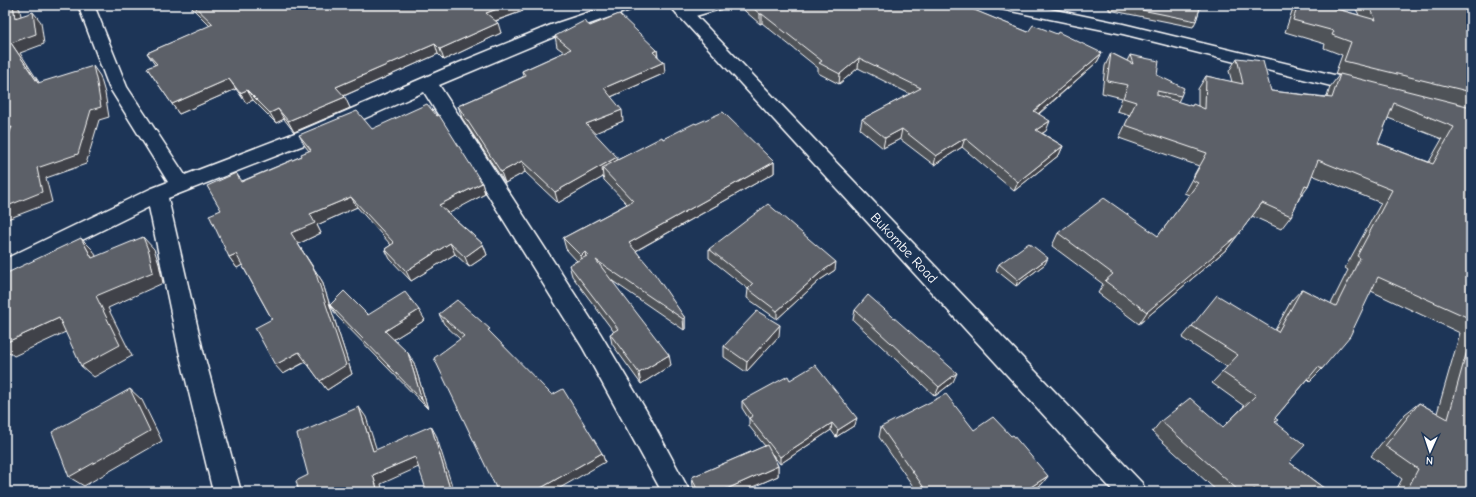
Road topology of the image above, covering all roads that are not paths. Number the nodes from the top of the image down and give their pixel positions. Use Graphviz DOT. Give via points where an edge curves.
graph roads {
  1 [pos="86,5"];
  2 [pos="627,5"];
  3 [pos="714,5"];
  4 [pos="1006,5"];
  5 [pos="681,10"];
  6 [pos="428,83"];
  7 [pos="1380,92"];
  8 [pos="181,185"];
  9 [pos="157,194"];
  10 [pos="5,269"];
  11 [pos="227,492"];
  12 [pos="676,492"];
  13 [pos="1132,492"];
  1 -- 8 [label="street" via="118,87"];
  2 -- 6 [label="street" via="557,29"];
  3 -- 5 [label="street"];
  4 -- 7 [label="street" via="1123,29"];
  5 -- 13 [label="street, Bukombe Road"];
  6 -- 8 [label="street" via="307,136"];
  6 -- 12 [label="street" via="614,377"];
  8 -- 9 [label="street"];
  9 -- 10 [label="street"];
  9 -- 11 [label="street" via="191,350"];
}
